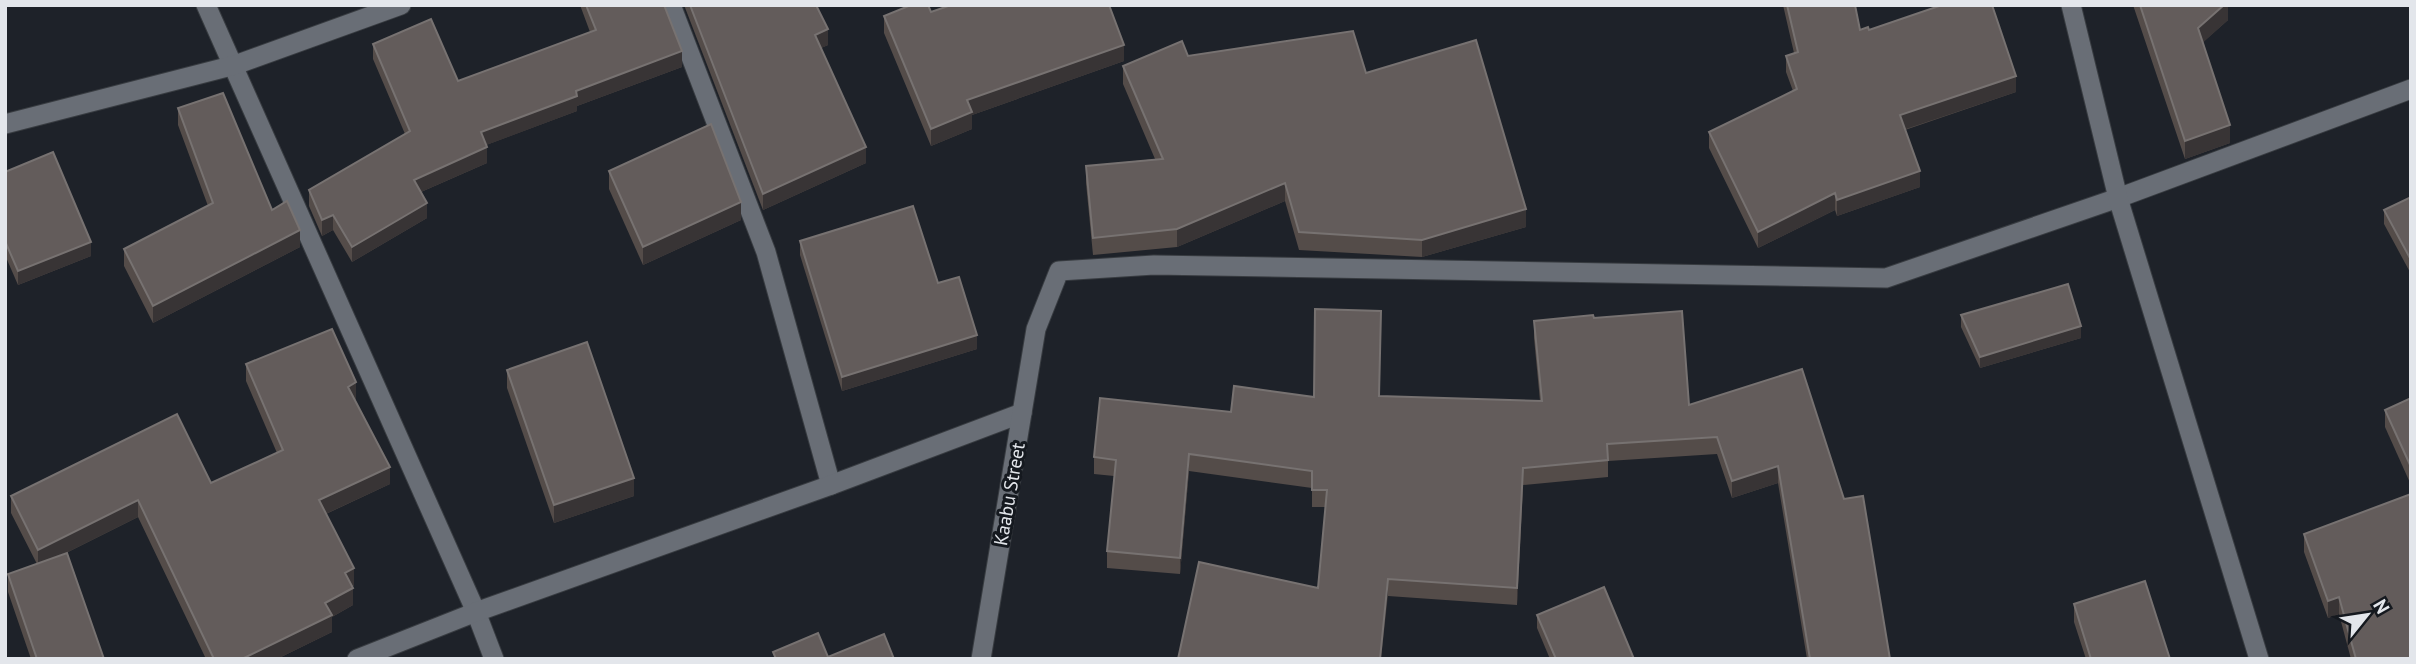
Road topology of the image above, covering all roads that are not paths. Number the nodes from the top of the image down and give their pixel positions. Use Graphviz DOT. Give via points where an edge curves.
graph roads {
  1 [pos="206,5"];
  2 [pos="401,5"];
  3 [pos="671,5"];
  4 [pos="2070,5"];
  5 [pos="235,65"];
  6 [pos="2411,89"];
  7 [pos="5,124"];
  8 [pos="2118,198"];
  9 [pos="1022,413"];
  10 [pos="831,485"];
  11 [pos="476,612"];
  12 [pos="357,659"];
  13 [pos="494,659"];
  14 [pos="981,659"];
  15 [pos="2259,659"];
  1 -- 5 [label="street"];
  2 -- 5 [label="street"];
  3 -- 10 [label="street" via="766,252"];
  4 -- 8 [label="street"];
  5 -- 7 [label="street"];
  5 -- 11 [label="street"];
  6 -- 8 [label="street"];
  8 -- 9 [label="street, Kaabu Street" via="1886,278 1154,265 1059,271 1036,329"];
  8 -- 15 [label="street"];
  9 -- 10 [label="street"];
  9 -- 14 [label="street, Kaabu Street"];
  10 -- 11 [label="street"];
  11 -- 12 [label="street"];
  11 -- 13 [label="street"];
}
